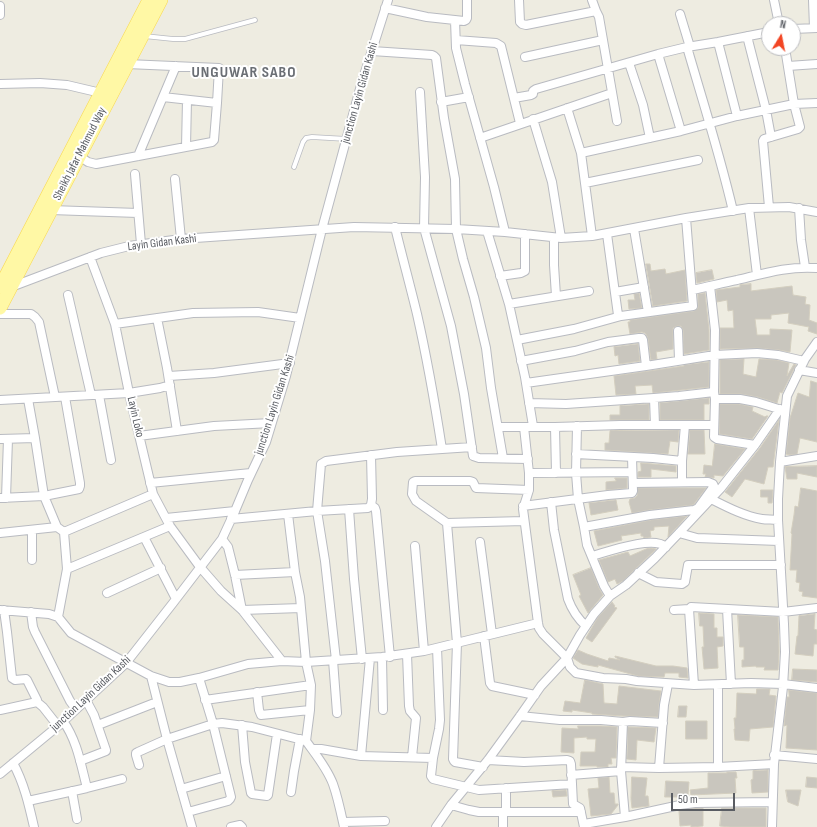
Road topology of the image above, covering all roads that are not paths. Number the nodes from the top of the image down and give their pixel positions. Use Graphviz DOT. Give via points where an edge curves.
graph roads {
  1 [pos="149,0"];
  2 [pos="161,0"];
  3 [pos="467,0"];
  4 [pos="519,0"];
  5 [pos="592,0"];
  6 [pos="774,0"];
  7 [pos="813,0"];
  8 [pos="387,4"];
  9 [pos="0,6"];
  10 [pos="596,11"];
  11 [pos="680,14"];
  12 [pos="0,15"];
  13 [pos="777,16"];
  14 [pos="255,20"];
  15 [pos="455,20"];
  16 [pos="815,28"];
  17 [pos="801,29"];
  18 [pos="761,34"];
  19 [pos="142,35"];
  20 [pos="748,36"];
  21 [pos="456,40"];
  22 [pos="603,40"];
  23 [pos="718,42"];
  24 [pos="689,47"];
  25 [pos="372,51"];
  26 [pos="658,54"];
  27 [pos="786,56"];
  28 [pos="525,57"];
  29 [pos="630,63"];
  30 [pos="127,64"];
  31 [pos="817,64"];
  32 [pos="176,66"];
  33 [pos="788,66"];
  34 [pos="608,69"];
  35 [pos="0,84"];
  36 [pos="420,92"];
  37 [pos="101,93"];
  38 [pos="612,93"];
  39 [pos="163,97"];
  40 [pos="469,97"];
  41 [pos="514,98"];
  42 [pos="187,100"];
  43 [pos="441,102"];
  44 [pos="217,103"];
  45 [pos="817,103"];
  46 [pos="794,104"];
  47 [pos="567,108"];
  48 [pos="766,110"];
  49 [pos="737,116"];
  50 [pos="533,119"];
  51 [pos="617,121"];
  52 [pos="520,124"];
  53 [pos="709,124"];
  54 [pos="681,131"];
  55 [pos="771,137"];
  56 [pos="480,138"];
  57 [pos="650,138"];
  58 [pos="347,139"];
  59 [pos="186,147"];
  60 [pos="581,153"];
  61 [pos="79,156"];
  62 [pos="138,156"];
  63 [pos="698,160"];
  64 [pos="294,167"];
  65 [pos="135,174"];
  66 [pos="175,179"];
  67 [pos="585,183"];
  68 [pos="769,207"];
  69 [pos="749,208"];
  70 [pos="799,208"];
  71 [pos="51,210"];
  72 [pos="734,210"];
  73 [pos="817,212"];
  74 [pos="138,213"];
  75 [pos="686,218"];
  76 [pos="395,227"];
  77 [pos="424,228"];
  78 [pos="634,228"];
  79 [pos="322,229"];
  80 [pos="456,229"];
  81 [pos="487,231"];
  82 [pos="505,232"];
  83 [pos="525,234"];
  84 [pos="607,234"];
  85 [pos="592,236"];
  86 [pos="558,238"];
  87 [pos="181,239"];
  88 [pos="141,244"];
  89 [pos="90,256"];
  90 [pos="805,267"];
  91 [pos="817,268"];
  92 [pos="757,275"];
  93 [pos="500,276"];
  94 [pos="710,286"];
  95 [pos="5,287"];
  96 [pos="644,288"];
  97 [pos="692,290"];
  98 [pos="589,291"];
  99 [pos="615,292"];
  100 [pos="68,295"];
  101 [pos="556,296"];
  102 [pos="509,304"];
  103 [pos="0,308"];
  104 [pos="648,312"];
  105 [pos="0,314"];
  106 [pos="621,316"];
  107 [pos="157,318"];
  108 [pos="300,318"];
  109 [pos="115,324"];
  110 [pos="678,331"];
  111 [pos="517,340"];
  112 [pos="817,342"];
  113 [pos="715,355"];
  114 [pos="679,360"];
  115 [pos="522,361"];
  116 [pos="804,361"];
  117 [pos="290,363"];
  118 [pos="646,366"];
  119 [pos="799,370"];
  120 [pos="817,373"];
  121 [pos="169,380"];
  122 [pos="526,383"];
  123 [pos="129,394"];
  124 [pos="95,395"];
  125 [pos="715,395"];
  126 [pos="55,397"];
  127 [pos="65,397"];
  128 [pos="654,398"];
  129 [pos="28,399"];
  130 [pos="0,400"];
  131 [pos="529,403"];
  132 [pos="783,410"];
  133 [pos="271,423"];
  134 [pos="655,425"];
  135 [pos="685,425"];
  136 [pos="714,425"];
  137 [pos="577,426"];
  138 [pos="498,427"];
  139 [pos="528,427"];
  140 [pos="555,427"];
  141 [pos="178,431"];
  142 [pos="139,436"];
  143 [pos="35,438"];
  144 [pos="4,439"];
  145 [pos="755,445"];
  146 [pos="472,447"];
  147 [pos="442,449"];
  148 [pos="576,454"];
  149 [pos="371,455"];
  150 [pos="817,456"];
  151 [pos="632,457"];
  152 [pos="503,458"];
  153 [pos="528,459"];
  154 [pos="111,460"];
  155 [pos="682,461"];
  156 [pos="780,462"];
  157 [pos="632,472"];
  158 [pos="251,473"];
  159 [pos="529,473"];
  160 [pos="576,473"];
  161 [pos="556,474"];
  162 [pos="682,482"];
  163 [pos="150,483"];
  164 [pos="633,483"];
  165 [pos="529,490"];
  166 [pos="154,494"];
  167 [pos="44,496"];
  168 [pos="3,498"];
  169 [pos="578,499"];
  170 [pos="711,499"];
  171 [pos="551,502"];
  172 [pos="371,505"];
  173 [pos="523,506"];
  174 [pos="349,509"];
  175 [pos="235,511"];
  176 [pos="318,511"];
  177 [pos="288,514"];
  178 [pos="166,518"];
  179 [pos="231,519"];
  180 [pos="778,520"];
  181 [pos="524,521"];
  182 [pos="447,522"];
  183 [pos="170,526"];
  184 [pos="584,527"];
  185 [pos="32,530"];
  186 [pos="60,530"];
  187 [pos="0,533"];
  188 [pos="679,533"];
  189 [pos="144,537"];
  190 [pos="0,538"];
  191 [pos="222,539"];
  192 [pos="480,542"];
  193 [pos="779,542"];
  194 [pos="415,546"];
  195 [pos="666,547"];
  196 [pos="592,556"];
  197 [pos="32,560"];
  198 [pos="781,565"];
  199 [pos="200,567"];
  200 [pos="160,568"];
  201 [pos="67,569"];
  202 [pos="295,572"];
  203 [pos="638,573"];
  204 [pos="235,575"];
  205 [pos="107,592"];
  206 [pos="610,596"];
  207 [pos="176,599"];
  208 [pos="301,608"];
  209 [pos="817,608"];
  210 [pos="689,609"];
  211 [pos="727,609"];
  212 [pos="2,610"];
  213 [pos="242,610"];
  214 [pos="674,610"];
  215 [pos="31,612"];
  216 [pos="784,612"];
  217 [pos="58,617"];
  218 [pos="538,623"];
  219 [pos="586,626"];
  220 [pos="488,635"];
  221 [pos="457,643"];
  222 [pos="437,648"];
  223 [pos="424,651"];
  224 [pos="407,654"];
  225 [pos="386,657"];
  226 [pos="366,658"];
  227 [pos="567,658"];
  228 [pos="335,660"];
  229 [pos="282,661"];
  230 [pos="306,662"];
  231 [pos="126,663"];
  232 [pos="151,676"];
  233 [pos="199,678"];
  234 [pos="311,684"];
  235 [pos="668,684"];
  236 [pos="731,684"];
  237 [pos="783,684"];
  238 [pos="718,685"];
  239 [pos="694,686"];
  240 [pos="817,688"];
  241 [pos="258,692"];
  242 [pos="535,695"];
  243 [pos="86,700"];
  244 [pos="205,700"];
  245 [pos="37,702"];
  246 [pos="157,702"];
  247 [pos="0,710"];
  248 [pos="76,710"];
  249 [pos="310,710"];
  250 [pos="383,710"];
  251 [pos="337,713"];
  252 [pos="520,716"];
  253 [pos="623,722"];
  254 [pos="60,723"];
  255 [pos="663,723"];
  256 [pos="213,724"];
  257 [pos="98,725"];
  258 [pos="242,725"];
  259 [pos="276,734"];
  260 [pos="167,739"];
  261 [pos="303,740"];
  262 [pos="312,750"];
  263 [pos="774,755"];
  264 [pos="361,756"];
  265 [pos="412,757"];
  266 [pos="434,758"];
  267 [pos="817,759"];
  268 [pos="488,760"];
  269 [pos="80,761"];
  270 [pos="13,764"];
  271 [pos="774,764"];
  272 [pos="139,765"];
  273 [pos="483,767"];
  274 [pos="718,767"];
  275 [pos="621,768"];
  276 [pos="659,768"];
  277 [pos="0,774"];
  278 [pos="226,776"];
  279 [pos="122,779"];
  280 [pos="572,780"];
  281 [pos="465,787"];
  282 [pos="87,788"];
  283 [pos="506,788"];
  284 [pos="181,789"];
  285 [pos="72,791"];
  286 [pos="291,792"];
  287 [pos="28,801"];
  288 [pos="772,802"];
  289 [pos="451,805"];
  290 [pos="188,812"];
  291 [pos="505,812"];
  292 [pos="581,812"];
  293 [pos="625,817"];
  294 [pos="77,819"];
  295 [pos="385,821"];
  296 [pos="343,825"];
  297 [pos="584,826"];
  298 [pos="34,827"];
  299 [pos="192,827"];
  300 [pos="231,827"];
  301 [pos="242,827"];
  302 [pos="436,827"];
  303 [pos="503,827"];
  304 [pos="772,827"];
  1 -- 37 [label="main road, Sheikh Jafar Mahmud Way"];
  2 -- 19 [label="main road, Sheikh Jafar Mahmud Way"];
  3 -- 15 [label="street" via="466,20"];
  4 -- 10 [label="street" via="520,22 526,25"];
  5 -- 10 [label="street"];
  6 -- 13 [label="street"];
  7 -- 16 [label="street"];
  8 -- 15 [label="street" via="428,17"];
  8 -- 25 [label="street, junction Layin Gidan Kashi"];
  9 -- 12 [label="street"];
  10 -- 22 [label="street"];
  11 -- 24 [label="street"];
  14 -- 19 [label="lane" via="185,39 173,40"];
  15 -- 21 [label="street"];
  16 -- 17 [label="street"];
  18 -- 20 [label="street"];
  19 -- 30 [label="main road, Sheikh Jafar Mahmud Way"];
  20 -- 23 [label="street"];
  20 -- 48 [label="street"];
  21 -- 40 [label="street"];
  21 -- 41 [label="street" via="496,42 501,46"];
  22 -- 28 [label="street"];
  22 -- 34 [label="street"];
  23 -- 24 [label="street"];
  23 -- 49 [label="street"];
  24 -- 26 [label="street"];
  24 -- 53 [label="street"];
  25 -- 43 [label="street" via="434,56"];
  25 -- 58 [label="street, junction Layin Gidan Kashi"];
  26 -- 29 [label="street"];
  26 -- 54 [label="street"];
  27 -- 33 [label="street"];
  29 -- 34 [label="street"];
  29 -- 57 [label="street"];
  30 -- 32 [label="street"];
  30 -- 61 [label="main road, Sheikh Jafar Mahmud Way"];
  31 -- 33 [label="street"];
  32 -- 39 [label="street"];
  32 -- 44 [label="street" via="219,68"];
  33 -- 46 [label="street"];
  34 -- 38 [label="street"];
  34 -- 41 [label="street" via="536,89 531,95"];
  35 -- 37 [label="street" via="67,85"];
  36 -- 77 [label="street" via="425,177"];
  37 -- 95 [label="main road, Sheikh Jafar Mahmud Way"];
  38 -- 47 [label="street"];
  38 -- 51 [label="street"];
  39 -- 42 [label="street"];
  39 -- 62 [label="street"];
  40 -- 43 [label="street"];
  40 -- 56 [label="street"];
  41 -- 52 [label="street"];
  42 -- 44 [label="street"];
  42 -- 59 [label="street"];
  43 -- 80 [label="street" via="455,179"];
  44 -- 59 [label="street" via="214,140"];
  45 -- 46 [label="street"];
  46 -- 48 [label="street"];
  46 -- 55 [label="street" via="800,127"];
  47 -- 50 [label="street"];
  47 -- 60 [label="street"];
  48 -- 49 [label="street"];
  48 -- 55 [label="street"];
  49 -- 53 [label="street"];
  50 -- 52 [label="street"];
  50 -- 86 [label="street" via="552,182"];
  52 -- 56 [label="street"];
  53 -- 54 [label="street"];
  53 -- 72 [label="street"];
  54 -- 57 [label="street"];
  55 -- 68 [label="street" via="764,139 763,142"];
  56 -- 82 [label="street"];
  57 -- 60 [label="street"];
  58 -- 64 [label="lane" via="306,138"];
  58 -- 79 [label="street, junction Layin Gidan Kashi"];
  59 -- 62 [label="street"];
  60 -- 67 [label="street"];
  61 -- 62 [label="street" via="96,164"];
  61 -- 71 [label="main road, Sheikh Jafar Mahmud Way"];
  63 -- 67 [label="street"];
  65 -- 74 [label="street"];
  66 -- 87 [label="street"];
  67 -- 85 [label="street"];
  68 -- 69 [label="street, Layin Gidan Kashi"];
  68 -- 70 [label="street, Layin Gidan Kashi"];
  69 -- 72 [label="street, Layin Gidan Kashi"];
  69 -- 92 [label="street"];
  70 -- 73 [label="street, Layin Gidan Kashi"];
  70 -- 90 [label="street"];
  71 -- 74 [label="street"];
  71 -- 95 [label="main road, Sheikh Jafar Mahmud Way"];
  72 -- 75 [label="street, Layin Gidan Kashi"];
  74 -- 88 [label="street"];
  75 -- 78 [label="street, Layin Gidan Kashi"];
  75 -- 97 [label="street"];
  76 -- 77 [label="street, Layin Gidan Kashi"];
  76 -- 79 [label="street, Layin Gidan Kashi"];
  76 -- 147 [label="street" via="424,345"];
  77 -- 80 [label="street, Layin Gidan Kashi"];
  77 -- 146 [label="street" via="451,326"];
  78 -- 84 [label="street, Layin Gidan Kashi"];
  78 -- 96 [label="street"];
  79 -- 87 [label="street, Layin Gidan Kashi"];
  79 -- 108 [label="street, junction Layin Gidan Kashi"];
  80 -- 81 [label="street, Layin Gidan Kashi"];
  80 -- 138 [label="street" via="486,348"];
  81 -- 82 [label="street, Layin Gidan Kashi"];
  81 -- 93 [label="street"];
  82 -- 83 [label="street, Layin Gidan Kashi"];
  83 -- 86 [label="street, Layin Gidan Kashi"];
  83 -- 93 [label="street" via="525,271"];
  84 -- 85 [label="street, Layin Gidan Kashi"];
  84 -- 99 [label="street"];
  85 -- 86 [label="street, Layin Gidan Kashi"];
  86 -- 101 [label="street" via="554,265"];
  87 -- 88 [label="street, Layin Gidan Kashi"];
  88 -- 89 [label="street, Layin Gidan Kashi"];
  89 -- 95 [label="street, Layin Gidan Kashi"];
  89 -- 109 [label="street, Layin Loko"];
  90 -- 91 [label="street"];
  90 -- 92 [label="street" via="785,268"];
  92 -- 94 [label="street"];
  93 -- 102 [label="street"];
  94 -- 97 [label="street"];
  94 -- 113 [label="street"];
  95 -- 103 [label="main road, Sheikh Jafar Mahmud Way"];
  96 -- 99 [label="street"];
  96 -- 104 [label="street"];
  97 -- 104 [label="street" via="693,306"];
  98 -- 101 [label="street"];
  99 -- 106 [label="street" via="618,315"];
  100 -- 124 [label="street"];
  101 -- 102 [label="street"];
  102 -- 111 [label="street"];
  104 -- 106 [label="street"];
  105 -- 126 [label="street" via="31,314 39,322"];
  106 -- 111 [label="street" via="574,329"];
  107 -- 108 [label="street" via="193,313 258,312"];
  107 -- 109 [label="street"];
  107 -- 121 [label="street"];
  108 -- 117 [label="street, junction Layin Gidan Kashi"];
  109 -- 123 [label="street, Layin Loko"];
  110 -- 114 [label="street"];
  111 -- 115 [label="street"];
  112 -- 116 [label="street"];
  113 -- 114 [label="street"];
  113 -- 116 [label="street" via="757,353"];
  113 -- 125 [label="street"];
  114 -- 118 [label="street"];
  115 -- 118 [label="street" via="608,342 642,338"];
  115 -- 122 [label="street"];
  116 -- 119 [label="street"];
  117 -- 121 [label="street"];
  117 -- 133 [label="street, junction Layin Gidan Kashi"];
  118 -- 122 [label="street"];
  119 -- 120 [label="street"];
  119 -- 132 [label="street"];
  121 -- 123 [label="street" via="160,388"];
  121 -- 141 [label="street"];
  122 -- 131 [label="street"];
  123 -- 124 [label="street"];
  123 -- 142 [label="street, Layin Loko"];
  124 -- 127 [label="street"];
  124 -- 154 [label="street"];
  125 -- 128 [label="street"];
  125 -- 132 [label="street"];
  125 -- 136 [label="street"];
  126 -- 127 [label="street"];
  126 -- 129 [label="street"];
  127 -- 167 [label="street" via="80,486 79,489"];
  128 -- 131 [label="street" via="566,404"];
  128 -- 134 [label="street"];
  129 -- 130 [label="street"];
  129 -- 143 [label="street"];
  131 -- 139 [label="street"];
  132 -- 145 [label="street"];
  132 -- 156 [label="street"];
  133 -- 141 [label="street"];
  133 -- 158 [label="street, junction Layin Gidan Kashi" via="266,442"];
  134 -- 135 [label="street"];
  134 -- 137 [label="street"];
  135 -- 136 [label="street"];
  135 -- 155 [label="street"];
  136 -- 145 [label="street" via="715,438"];
  137 -- 140 [label="street"];
  137 -- 148 [label="street"];
  138 -- 139 [label="street"];
  138 -- 152 [label="street"];
  139 -- 140 [label="street"];
  139 -- 153 [label="street"];
  140 -- 161 [label="street"];
  141 -- 142 [label="street"];
  142 -- 163 [label="street, Layin Loko"];
  143 -- 144 [label="street"];
  143 -- 167 [label="street"];
  144 -- 168 [label="street"];
  145 -- 170 [label="street"];
  146 -- 147 [label="street"];
  146 -- 152 [label="street" via="475,457"];
  147 -- 149 [label="street"];
  148 -- 151 [label="street"];
  148 -- 160 [label="street"];
  149 -- 172 [label="street"];
  149 -- 176 [label="street" via="326,461 321,464"];
  150 -- 156 [label="street"];
  151 -- 155 [label="street"];
  151 -- 157 [label="street"];
  152 -- 153 [label="street"];
  153 -- 159 [label="street"];
  155 -- 162 [label="street"];
  156 -- 180 [label="street"];
  157 -- 160 [label="street"];
  157 -- 164 [label="street"];
  158 -- 163 [label="street"];
  158 -- 175 [label="street, junction Layin Gidan Kashi"];
  159 -- 161 [label="street"];
  159 -- 165 [label="street"];
  160 -- 161 [label="street"];
  160 -- 169 [label="street"];
  162 -- 164 [label="street"];
  162 -- 184 [label="street" via="708,482 714,486 694,510"];
  163 -- 166 [label="street, Layin Loko"];
  164 -- 169 [label="street" via="632,493"];
  165 -- 173 [label="street"];
  165 -- 182 [label="street" via="476,488 470,481 412,482 412,494 416,501"];
  166 -- 178 [label="street, Layin Loko"];
  166 -- 186 [label="street"];
  167 -- 168 [label="street"];
  167 -- 186 [label="street"];
  169 -- 171 [label="street"];
  169 -- 184 [label="street"];
  170 -- 180 [label="street" via="742,514"];
  170 -- 188 [label="street"];
  171 -- 173 [label="street"];
  171 -- 219 [label="street" via="568,600 577,617"];
  172 -- 174 [label="street" via="368,508"];
  172 -- 225 [label="street" via="376,511"];
  173 -- 181 [label="street"];
  174 -- 176 [label="street"];
  174 -- 226 [label="street" via="354,580"];
  175 -- 178 [label="street"];
  175 -- 179 [label="street, junction Layin Gidan Kashi"];
  176 -- 177 [label="street"];
  176 -- 228 [label="street"];
  177 -- 179 [label="street"];
  177 -- 202 [label="street"];
  178 -- 183 [label="street, Layin Loko"];
  179 -- 191 [label="street, junction Layin Gidan Kashi"];
  180 -- 193 [label="street"];
  181 -- 182 [label="street"];
  181 -- 218 [label="street"];
  182 -- 221 [label="street"];
  183 -- 189 [label="street"];
  183 -- 199 [label="street, Layin Loko"];
  184 -- 196 [label="street"];
  185 -- 186 [label="street"];
  185 -- 187 [label="street"];
  185 -- 197 [label="street"];
  186 -- 201 [label="street"];
  187 -- 190 [label="street"];
  188 -- 193 [label="street" via="697,538"];
  188 -- 195 [label="street"];
  189 -- 200 [label="street"];
  189 -- 201 [label="street"];
  191 -- 199 [label="street, junction Layin Gidan Kashi"];
  191 -- 204 [label="street" via="228,547"];
  192 -- 220 [label="street"];
  193 -- 198 [label="street"];
  194 -- 223 [label="street"];
  195 -- 196 [label="street" via="660,543 634,544"];
  195 -- 203 [label="street"];
  196 -- 206 [label="street"];
  198 -- 203 [label="street" via="688,565 685,582 682,584 656,582"];
  198 -- 216 [label="street"];
  199 -- 207 [label="street, junction Layin Gidan Kashi"];
  199 -- 213 [label="street, Layin Loko"];
  200 -- 205 [label="street"];
  200 -- 207 [label="street"];
  201 -- 217 [label="street"];
  202 -- 204 [label="street"];
  202 -- 208 [label="street"];
  203 -- 206 [label="street"];
  204 -- 213 [label="street"];
  206 -- 219 [label="street"];
  207 -- 231 [label="street, junction Layin Gidan Kashi"];
  208 -- 213 [label="street"];
  208 -- 230 [label="street"];
  209 -- 216 [label="street"];
  210 -- 211 [label="street"];
  210 -- 214 [label="street"];
  210 -- 239 [label="street"];
  211 -- 216 [label="street"];
  211 -- 236 [label="street"];
  212 -- 215 [label="street"];
  212 -- 245 [label="street" via="12,678 26,679"];
  213 -- 229 [label="street, Layin Loko"];
  215 -- 217 [label="street"];
  215 -- 248 [label="street" via="35,632"];
  216 -- 237 [label="street"];
  217 -- 231 [label="street" via="71,633"];
  218 -- 220 [label="street"];
  218 -- 227 [label="street" via="543,634"];
  219 -- 227 [label="street"];
  220 -- 221 [label="street"];
  220 -- 242 [label="street" via="492,686"];
  221 -- 222 [label="street"];
  221 -- 273 [label="street" via="454,761"];
  222 -- 223 [label="street"];
  222 -- 266 [label="street" via="440,720"];
  223 -- 224 [label="street"];
  224 -- 225 [label="street"];
  224 -- 265 [label="street" via="409,706 416,718"];
  225 -- 226 [label="street"];
  225 -- 250 [label="street"];
  226 -- 228 [label="street"];
  226 -- 264 [label="street"];
  227 -- 235 [label="street" via="570,667 576,673"];
  227 -- 242 [label="street"];
  228 -- 230 [label="street"];
  228 -- 251 [label="street"];
  229 -- 230 [label="street"];
  229 -- 233 [label="street" via="248,664"];
  230 -- 234 [label="street"];
  231 -- 232 [label="street"];
  231 -- 243 [label="street, junction Layin Gidan Kashi"];
  232 -- 233 [label="street" via="168,682"];
  232 -- 246 [label="street"];
  233 -- 244 [label="street"];
  234 -- 241 [label="street"];
  234 -- 249 [label="street"];
  235 -- 239 [label="street"];
  235 -- 255 [label="street"];
  236 -- 237 [label="street"];
  236 -- 238 [label="street"];
  237 -- 240 [label="street"];
  237 -- 263 [label="street"];
  238 -- 239 [label="street"];
  238 -- 274 [label="street"];
  241 -- 244 [label="street"];
  241 -- 249 [label="street" via="261,715"];
  242 -- 252 [label="street"];
  243 -- 248 [label="street, junction Layin Gidan Kashi"];
  243 -- 257 [label="street"];
  244 -- 256 [label="street"];
  245 -- 247 [label="street"];
  245 -- 254 [label="street"];
  246 -- 257 [label="street"];
  246 -- 260 [label="street"];
  248 -- 254 [label="street, junction Layin Gidan Kashi"];
  249 -- 261 [label="street"];
  252 -- 253 [label="street"];
  252 -- 268 [label="street"];
  253 -- 255 [label="street"];
  253 -- 275 [label="street"];
  254 -- 269 [label="street" via="69,730"];
  254 -- 270 [label="street, junction Layin Gidan Kashi"];
  255 -- 276 [label="street"];
  256 -- 258 [label="street"];
  256 -- 260 [label="street"];
  256 -- 278 [label="street"];
  257 -- 269 [label="street" via="106,751"];
  258 -- 259 [label="street"];
  258 -- 259 [label="street" via="245,762 252,794 268,795"];
  259 -- 261 [label="street"];
  260 -- 272 [label="street" via="136,753"];
  260 -- 284 [label="street"];
  261 -- 262 [label="street"];
  261 -- 286 [label="street"];
  262 -- 264 [label="street" via="321,749"];
  262 -- 296 [label="street" via="332,783 338,798"];
  263 -- 267 [label="street"];
  263 -- 271 [label="street"];
  264 -- 265 [label="street"];
  265 -- 266 [label="street"];
  266 -- 281 [label="street" via="431,776 433,779"];
  268 -- 273 [label="street"];
  268 -- 280 [label="street" via="567,760 571,764"];
  269 -- 282 [label="street"];
  270 -- 277 [label="street, junction Layin Gidan Kashi"];
  270 -- 287 [label="street" via="19,773"];
  271 -- 274 [label="street"];
  271 -- 288 [label="street"];
  273 -- 281 [label="street"];
  274 -- 276 [label="street"];
  275 -- 276 [label="street"];
  275 -- 280 [label="street"];
  275 -- 293 [label="street"];
  278 -- 284 [label="street"];
  278 -- 290 [label="street" via="230,800"];
  279 -- 282 [label="street"];
  280 -- 283 [label="street"];
  280 -- 292 [label="street" via="573,804 580,808"];
  281 -- 283 [label="street" via="479,790"];
  281 -- 289 [label="street"];
  282 -- 285 [label="street"];
  283 -- 291 [label="street"];
  284 -- 290 [label="street"];
  285 -- 287 [label="street"];
  285 -- 294 [label="street"];
  287 -- 298 [label="street"];
  288 -- 293 [label="street" via="695,803"];
  288 -- 304 [label="street"];
  289 -- 291 [label="street" via="479,812"];
  289 -- 302 [label="street"];
  290 -- 299 [label="street"];
  291 -- 292 [label="street"];
  291 -- 303 [label="street"];
  292 -- 297 [label="street"];
  293 -- 297 [label="street"];
  295 -- 296 [label="street"];
  300 -- 301 [label="street"];
}
